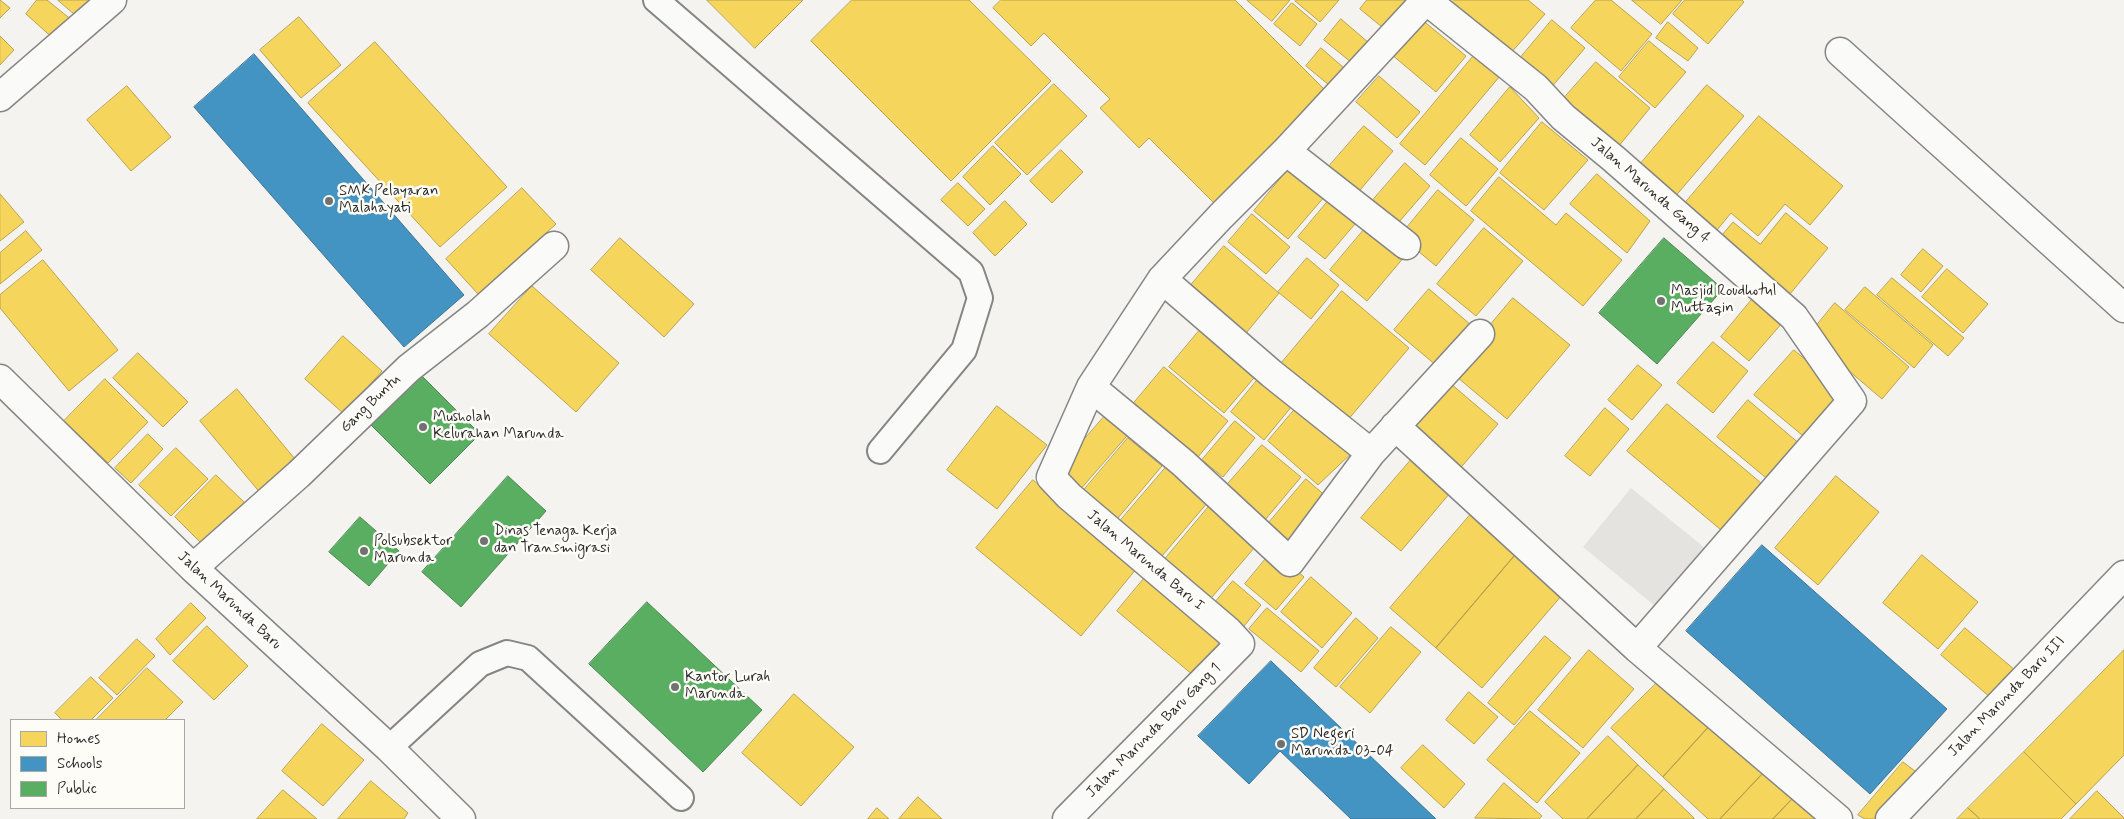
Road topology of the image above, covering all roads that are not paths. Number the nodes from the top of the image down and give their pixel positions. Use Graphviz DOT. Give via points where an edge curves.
graph roads {
  1 [pos="112,0"];
  2 [pos="656,0"];
  3 [pos="1426,0"];
  4 [pos="1840,52"];
  5 [pos="0,97"];
  6 [pos="1286,151"];
  7 [pos="1406,245"];
  8 [pos="554,246"];
  9 [pos="1162,279"];
  10 [pos="2124,308"];
  11 [pos="1480,334"];
  12 [pos="0,379"];
  13 [pos="1090,387"];
  14 [pos="1395,426"];
  15 [pos="880,451"];
  16 [pos="1371,452"];
  17 [pos="193,568"];
  18 [pos="2124,575"];
  19 [pos="1240,644"];
  20 [pos="1638,648"];
  21 [pos="389,748"];
  22 [pos="681,798"];
  23 [pos="460,819"];
  24 [pos="1067,819"];
  25 [pos="1838,819"];
  26 [pos="1890,819"];
  1 -- 5 [label="street"];
  2 -- 15 [label="lane" via="971,272 980,298 964,350"];
  3 -- 6 [label="street"];
  3 -- 20 [label="street, Jalan Marunda Gang 4" via="1536,88 1563,117 1794,317 1852,401"];
  4 -- 10 [label="street"];
  6 -- 7 [label="street"];
  6 -- 9 [label="street"];
  8 -- 17 [label="street, Gang Buntu" via="478,314 409,368 299,474"];
  9 -- 13 [label="street"];
  9 -- 16 [label="street" via="1272,374"];
  11 -- 14 [label="street"];
  12 -- 17 [label="street, Jalan Marunda Baru"];
  13 -- 16 [label="street" via="1183,463 1290,562"];
  13 -- 19 [label="street, Jalan Marunda Baru I" via="1051,477"];
  14 -- 16 [label="street"];
  14 -- 20 [label="street"];
  17 -- 21 [label="street, Jalan Marunda Baru"];
  18 -- 26 [label="street, Jalan Marunda Baru III"];
  19 -- 24 [label="street, Jalan Marunda Baru Gang 1"];
  20 -- 25 [label="street"];
  21 -- 22 [label="lane" via="480,664 507,653 528,658"];
  21 -- 23 [label="street, Jalan Marunda Baru"];
}
